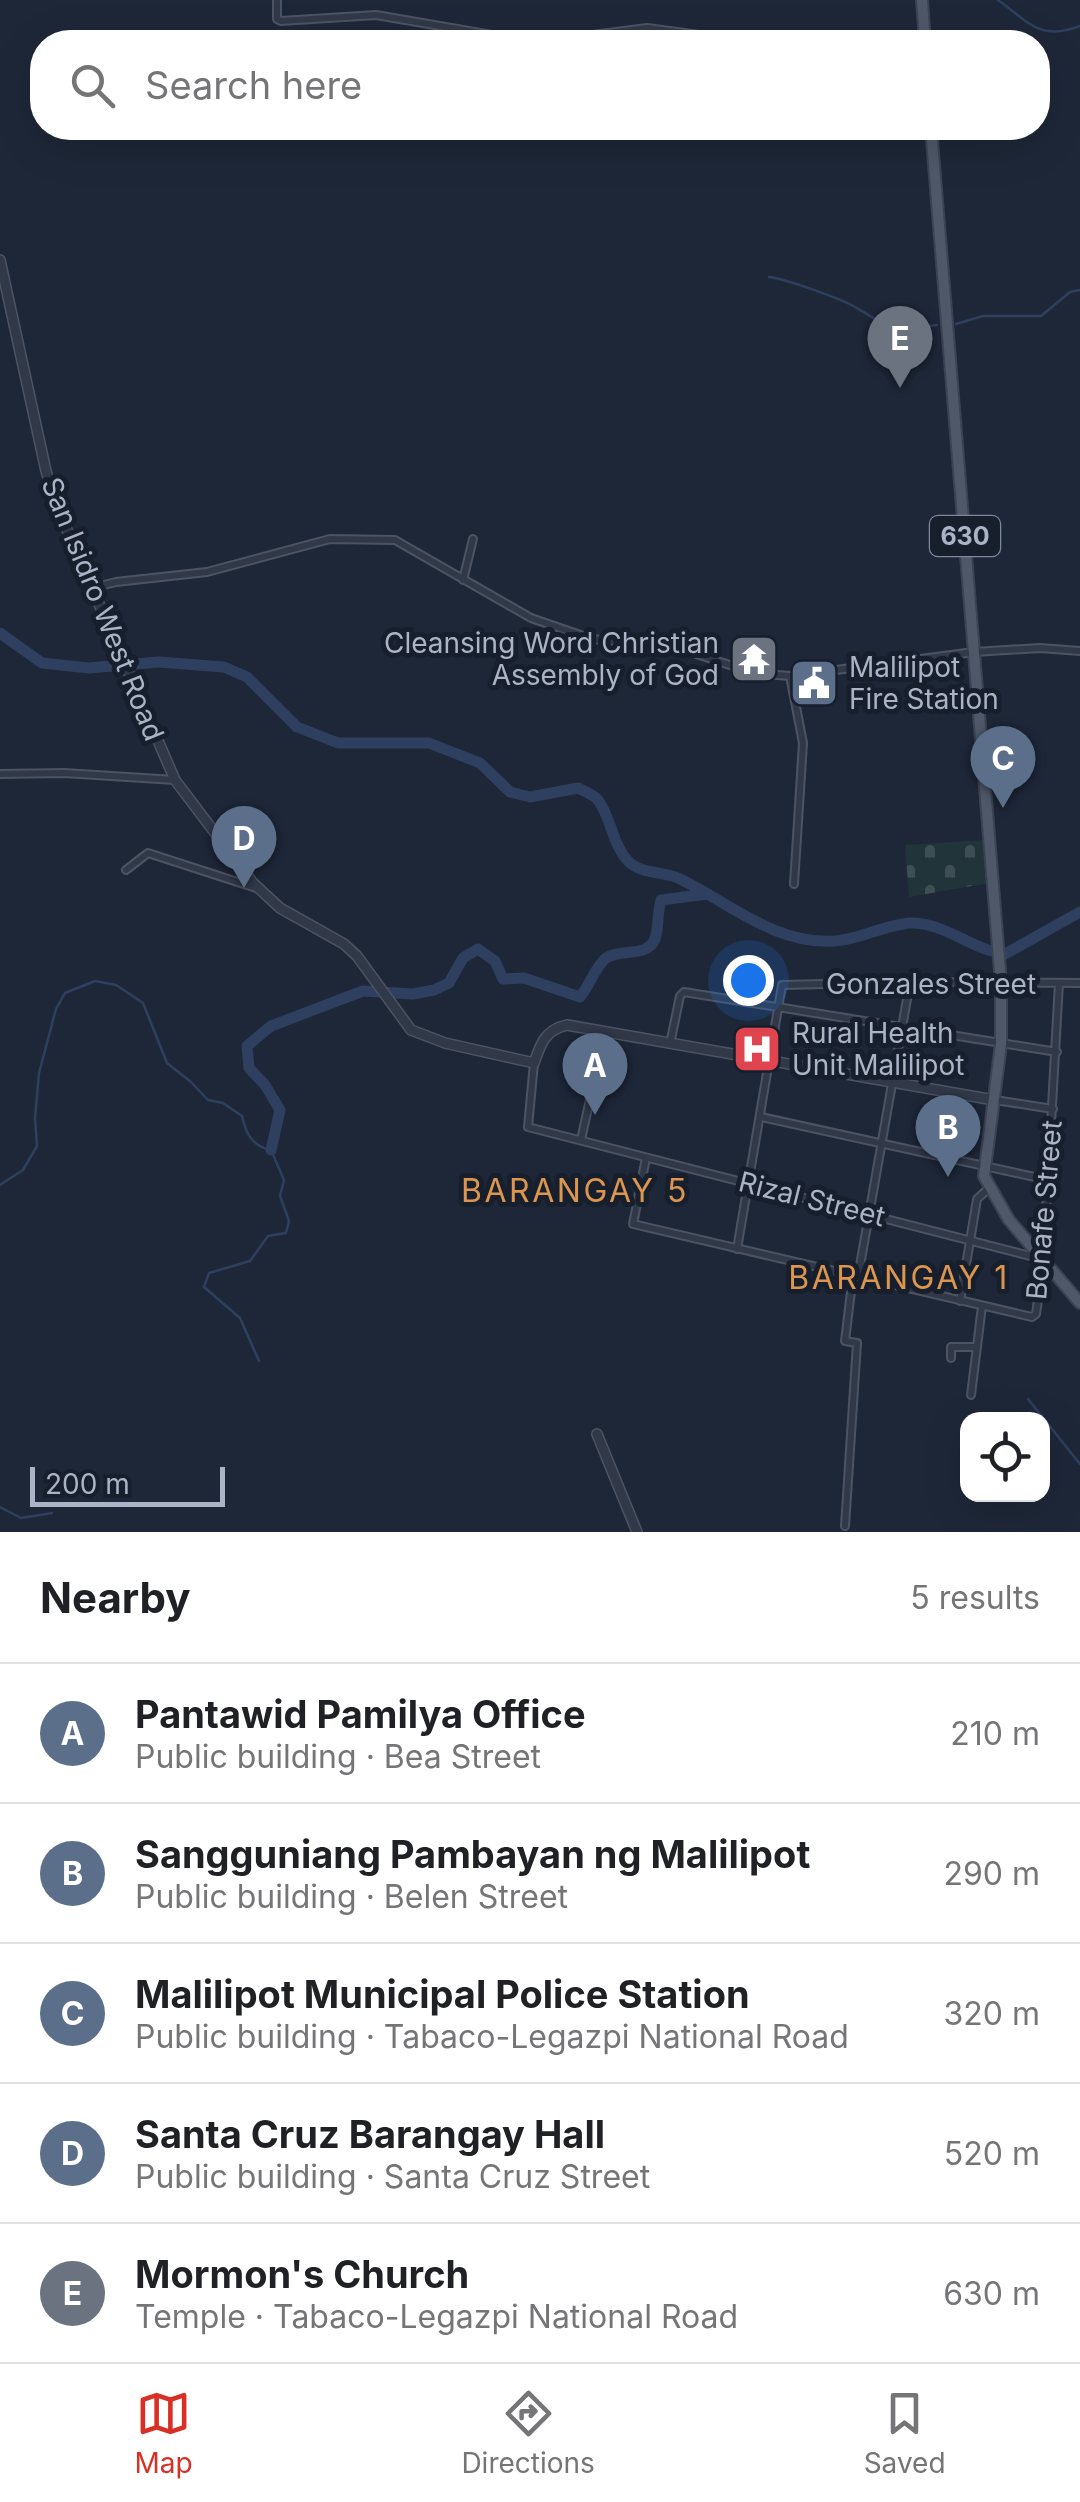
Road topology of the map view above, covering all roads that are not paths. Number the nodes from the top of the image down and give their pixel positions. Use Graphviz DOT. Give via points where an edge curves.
graph roads {
  1 [pos="278,0"];
  2 [pos="922,0"];
  3 [pos="465,30"];
  4 [pos="631,30"];
  5 [pos="662,30"];
  6 [pos="924,30"];
  7 [pos="932,140"];
  8 [pos="0,260"];
  9 [pos="472,538"];
  10 [pos="463,580"];
  11 [pos="90,588"];
  12 [pos="1080,651"];
  13 [pos="974,652"];
  14 [pos="790,676"];
  15 [pos="0,774"];
  16 [pos="174,780"];
  17 [pos="126,870"];
  18 [pos="794,884"];
  19 [pos="258,888"];
  20 [pos="910,982"];
  21 [pos="1000,983"];
  22 [pos="1059,983"];
  23 [pos="1080,983"];
  24 [pos="779,1009"];
  25 [pos="903,1030"];
  26 [pos="605,1032"];
  27 [pos="1000,1044"];
  28 [pos="670,1046"];
  29 [pos="1057,1052"];
  30 [pos="534,1062"];
  31 [pos="770,1063"];
  32 [pos="893,1084"];
  33 [pos="994,1100"];
  34 [pos="1053,1109"];
  35 [pos="761,1117"];
  36 [pos="581,1140"];
  37 [pos="883,1146"];
  38 [pos="646,1158"];
  39 [pos="983,1167"];
  40 [pos="1048,1180"];
  41 [pos="749,1183"];
  42 [pos="988,1189"];
  43 [pos="870,1214"];
  44 [pos="970,1240"];
  45 [pos="737,1249"];
  46 [pos="1041,1261"];
  47 [pos="856,1276"];
  48 [pos="960,1301"];
  49 [pos="1080,1304"];
  50 [pos="982,1306"];
  51 [pos="975,1347"];
  52 [pos="950,1358"];
  53 [pos="971,1395"];
  54 [pos="598,1434"];
  55 [pos="845,1526"];
  56 [pos="637,1532"];
  1 -- 3 [label="street" via="281,21 376,15"];
  2 -- 6 [label="main road"];
  4 -- 5 [label="street"];
  7 -- 13 [label="main road, 630"];
  8 -- 11 [label="street, San Isidro West Road" via="46,471"];
  9 -- 10 [label="street"];
  10 -- 11 [label="street" via="404,543 349,537 207,572"];
  10 -- 14 [label="street" via="516,612 592,639 661,645 754,674"];
  11 -- 16 [label="street, San Isidro West Road"];
  12 -- 13 [label="street"];
  13 -- 14 [label="street"];
  13 -- 21 [label="main road, 630"];
  14 -- 18 [label="street" via="803,743"];
  15 -- 16 [label="street"];
  16 -- 19 [label="street, San Isidro West Road"];
  17 -- 19 [label="street" via="148,853"];
  19 -- 30 [label="street, San Isidro West Road" via="344,944 410,1030"];
  20 -- 21 [label="street, Gonzales Street"];
  20 -- 24 [label="street, Gonzales Street" via="782,986"];
  20 -- 25 [label="street"];
  21 -- 22 [label="street, Gonzales Street"];
  21 -- 27 [label="main road, 630"];
  22 -- 23 [label="street, Gonzales Street"];
  22 -- 29 [label="street, Bonafe Street"];
  24 -- 25 [label="street"];
  24 -- 28 [label="street" via="684,992"];
  24 -- 31 [label="street"];
  25 -- 27 [label="street"];
  25 -- 32 [label="street"];
  26 -- 28 [label="street"];
  26 -- 30 [label="street" via="553,1028"];
  26 -- 36 [label="street"];
  27 -- 29 [label="street"];
  27 -- 33 [label="main road, 630"];
  28 -- 31 [label="street"];
  29 -- 34 [label="street, Bonafe Street"];
  30 -- 36 [label="street, Rizal Street" via="528,1127"];
  31 -- 32 [label="street"];
  31 -- 35 [label="street"];
  32 -- 33 [label="street"];
  32 -- 37 [label="street"];
  33 -- 34 [label="street"];
  33 -- 39 [label="main road, 630"];
  34 -- 40 [label="street, Bonafe Street"];
  35 -- 37 [label="street"];
  35 -- 41 [label="street"];
  36 -- 38 [label="street, Rizal Street"];
  37 -- 39 [label="street"];
  37 -- 43 [label="street"];
  38 -- 41 [label="street, Rizal Street"];
  38 -- 45 [label="street" via="633,1224"];
  39 -- 40 [label="street"];
  39 -- 42 [label="main road, 630"];
  40 -- 46 [label="street, Bonafe Street"];
  41 -- 43 [label="street, Rizal Street"];
  41 -- 45 [label="street"];
  42 -- 44 [label="street" via="977,1199"];
  42 -- 46 [label="main road, 630"];
  43 -- 44 [label="street, Rizal Street"];
  43 -- 47 [label="street"];
  44 -- 46 [label="street, Rizal Street"];
  44 -- 48 [label="street"];
  45 -- 47 [label="street"];
  46 -- 49 [label="main road, 630"];
  46 -- 50 [label="street, Bonafe Street" via="1036,1314"];
  47 -- 48 [label="street"];
  47 -- 55 [label="street" via="846,1340 857,1343"];
  48 -- 50 [label="street"];
  50 -- 51 [label="street"];
  51 -- 52 [label="street" via="952,1347"];
  51 -- 53 [label="street"];
  54 -- 56 [label="street"];
}
